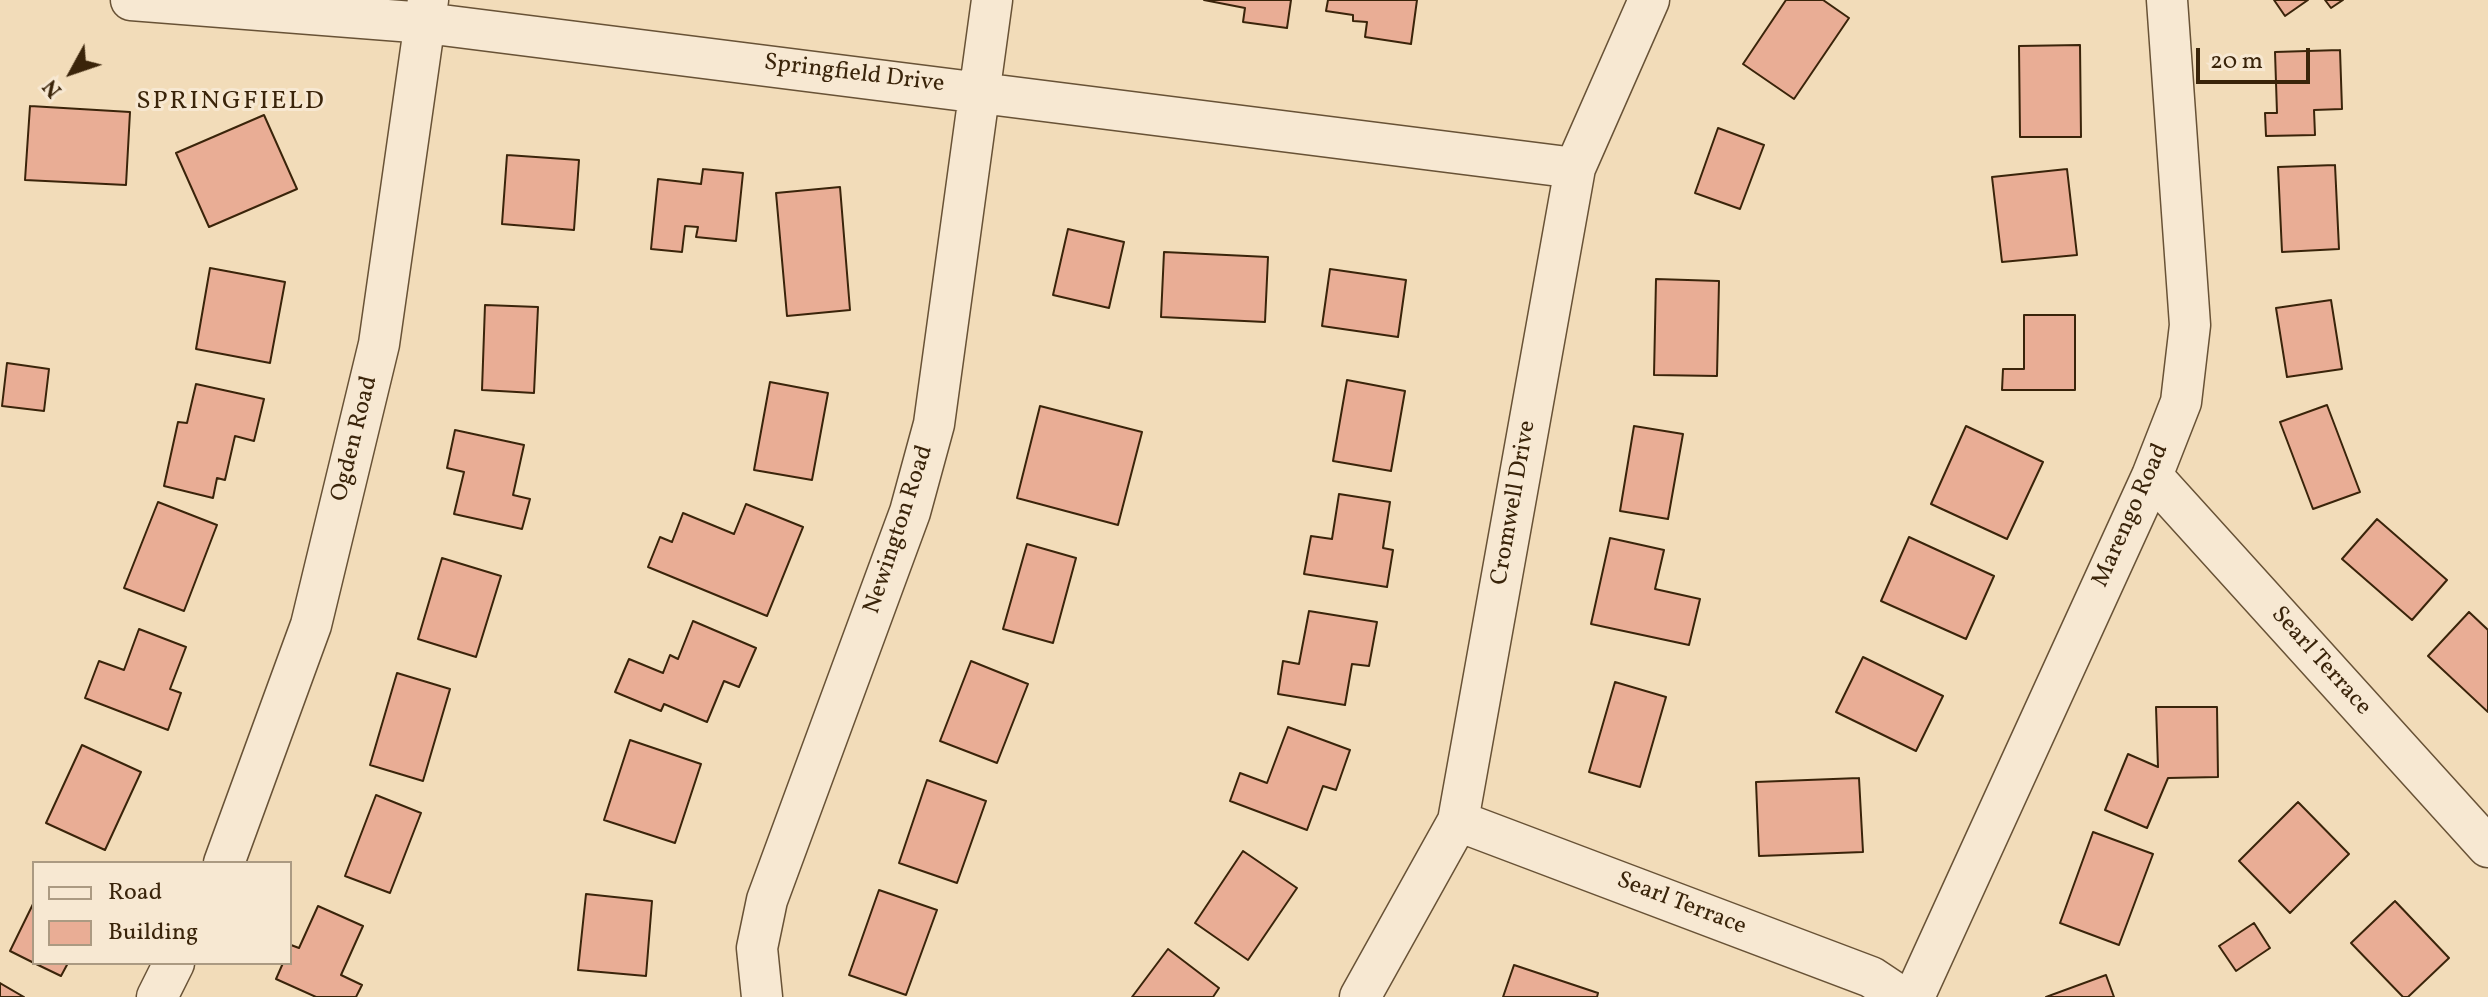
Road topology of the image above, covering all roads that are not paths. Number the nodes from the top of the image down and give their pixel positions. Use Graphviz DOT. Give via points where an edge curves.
graph roads {
  1 [pos="131,0"];
  2 [pos="992,0"];
  3 [pos="1649,0"];
  4 [pos="2167,0"];
  5 [pos="427,11"];
  6 [pos="982,91"];
  7 [pos="1575,168"];
  8 [pos="2152,476"];
  9 [pos="1458,821"];
  10 [pos="2488,847"];
  11 [pos="225,861"];
  12 [pos="173,965"];
  13 [pos="157,997"];
  14 [pos="762,997"];
  15 [pos="1360,997"];
  16 [pos="1901,997"];
  17 [pos="1914,997"];
  1 -- 5 [label="street, Springfield Drive"];
  2 -- 6 [label="street, Newington Road"];
  3 -- 7 [label="street, Cromwell Drive"];
  4 -- 8 [label="street, Marengo Road" via="2190,325 2181,402"];
  5 -- 6 [label="street, Springfield Drive"];
  5 -- 11 [label="street, Ogden Road" via="379,344 311,625"];
  6 -- 7 [label="street, Springfield Drive"];
  6 -- 14 [label="street, Newington Road" via="934,424 910,512 767,900 757,948"];
  7 -- 9 [label="street, Cromwell Drive"];
  8 -- 10 [label="street, Searl Terrace"];
  8 -- 17 [label="street, Marengo Road"];
  9 -- 15 [label="street, Cromwell Drive"];
  9 -- 16 [label="street, Searl Terrace" via="1871,977"];
  12 -- 13 [label="street"];
}
